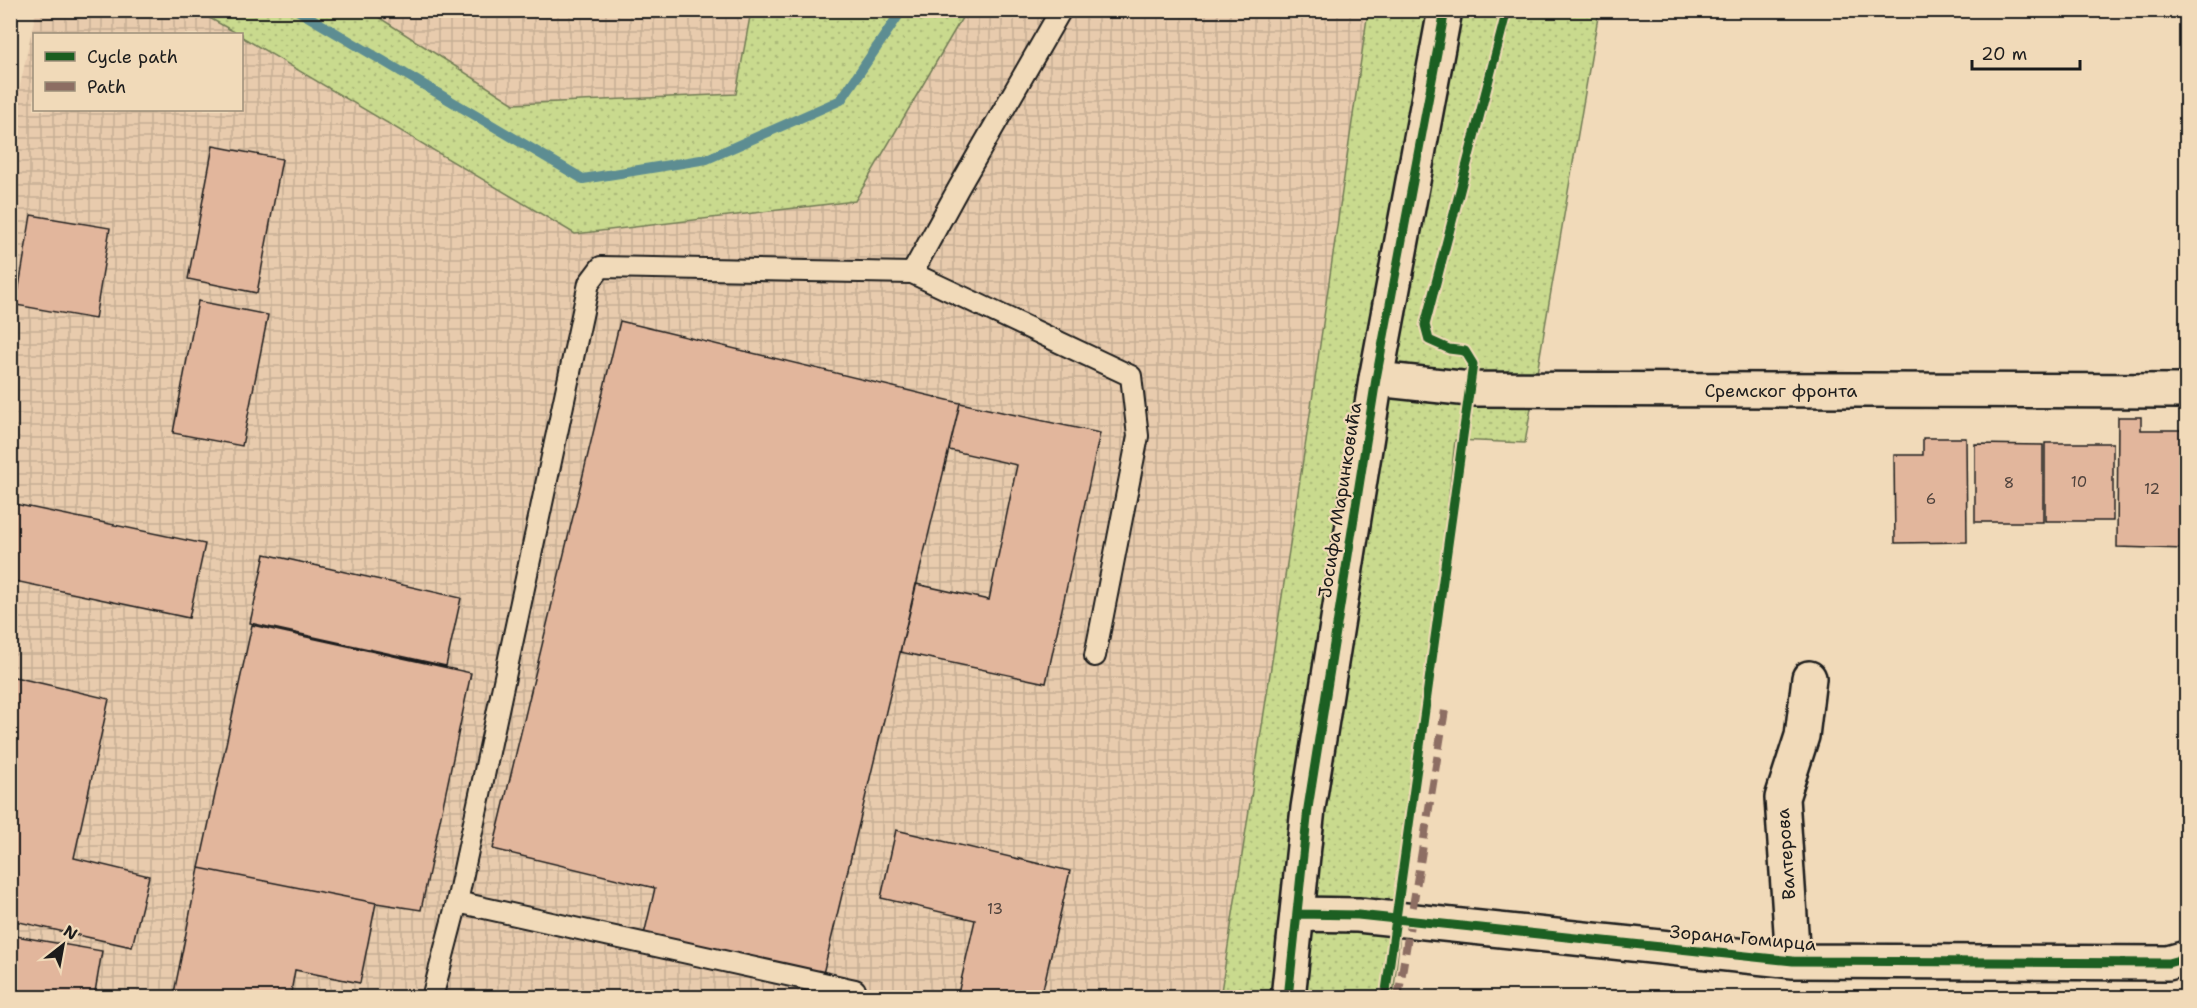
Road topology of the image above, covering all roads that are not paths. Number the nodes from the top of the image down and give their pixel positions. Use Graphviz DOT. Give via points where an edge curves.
graph roads {
  1 [pos="1061,10"];
  2 [pos="1445,10"];
  3 [pos="912,273"];
  4 [pos="1376,379"];
  5 [pos="2187,391"];
  6 [pos="1095,656"];
  7 [pos="1809,678"];
  8 [pos="457,902"];
  9 [pos="1298,914"];
  10 [pos="2187,958"];
  11 [pos="1793,961"];
  12 [pos="855,990"];
  13 [pos="432,998"];
  14 [pos="1288,998"];
  1 -- 3 [label="lane"];
  2 -- 4 [label="street, Јосифа Маринковића"];
  3 -- 6 [label="lane" via="1131,376 1138,436"];
  3 -- 8 [label="lane" via="601,267 589,283"];
  4 -- 5 [label="street, Сремског фронта" via="1470,389"];
  4 -- 9 [label="street, Јосифа Маринковића" via="1308,808"];
  7 -- 11 [label="street, Валтерова" via="1802,736 1782,798"];
  8 -- 12 [label="lane"];
  8 -- 13 [label="lane"];
  9 -- 11 [label="street, Зорана Гомирца" via="1358,915"];
  9 -- 14 [label="street, Јосифа Маринковића"];
  10 -- 11 [label="street, Зорана Гомирца" via="2168,963"];
}
